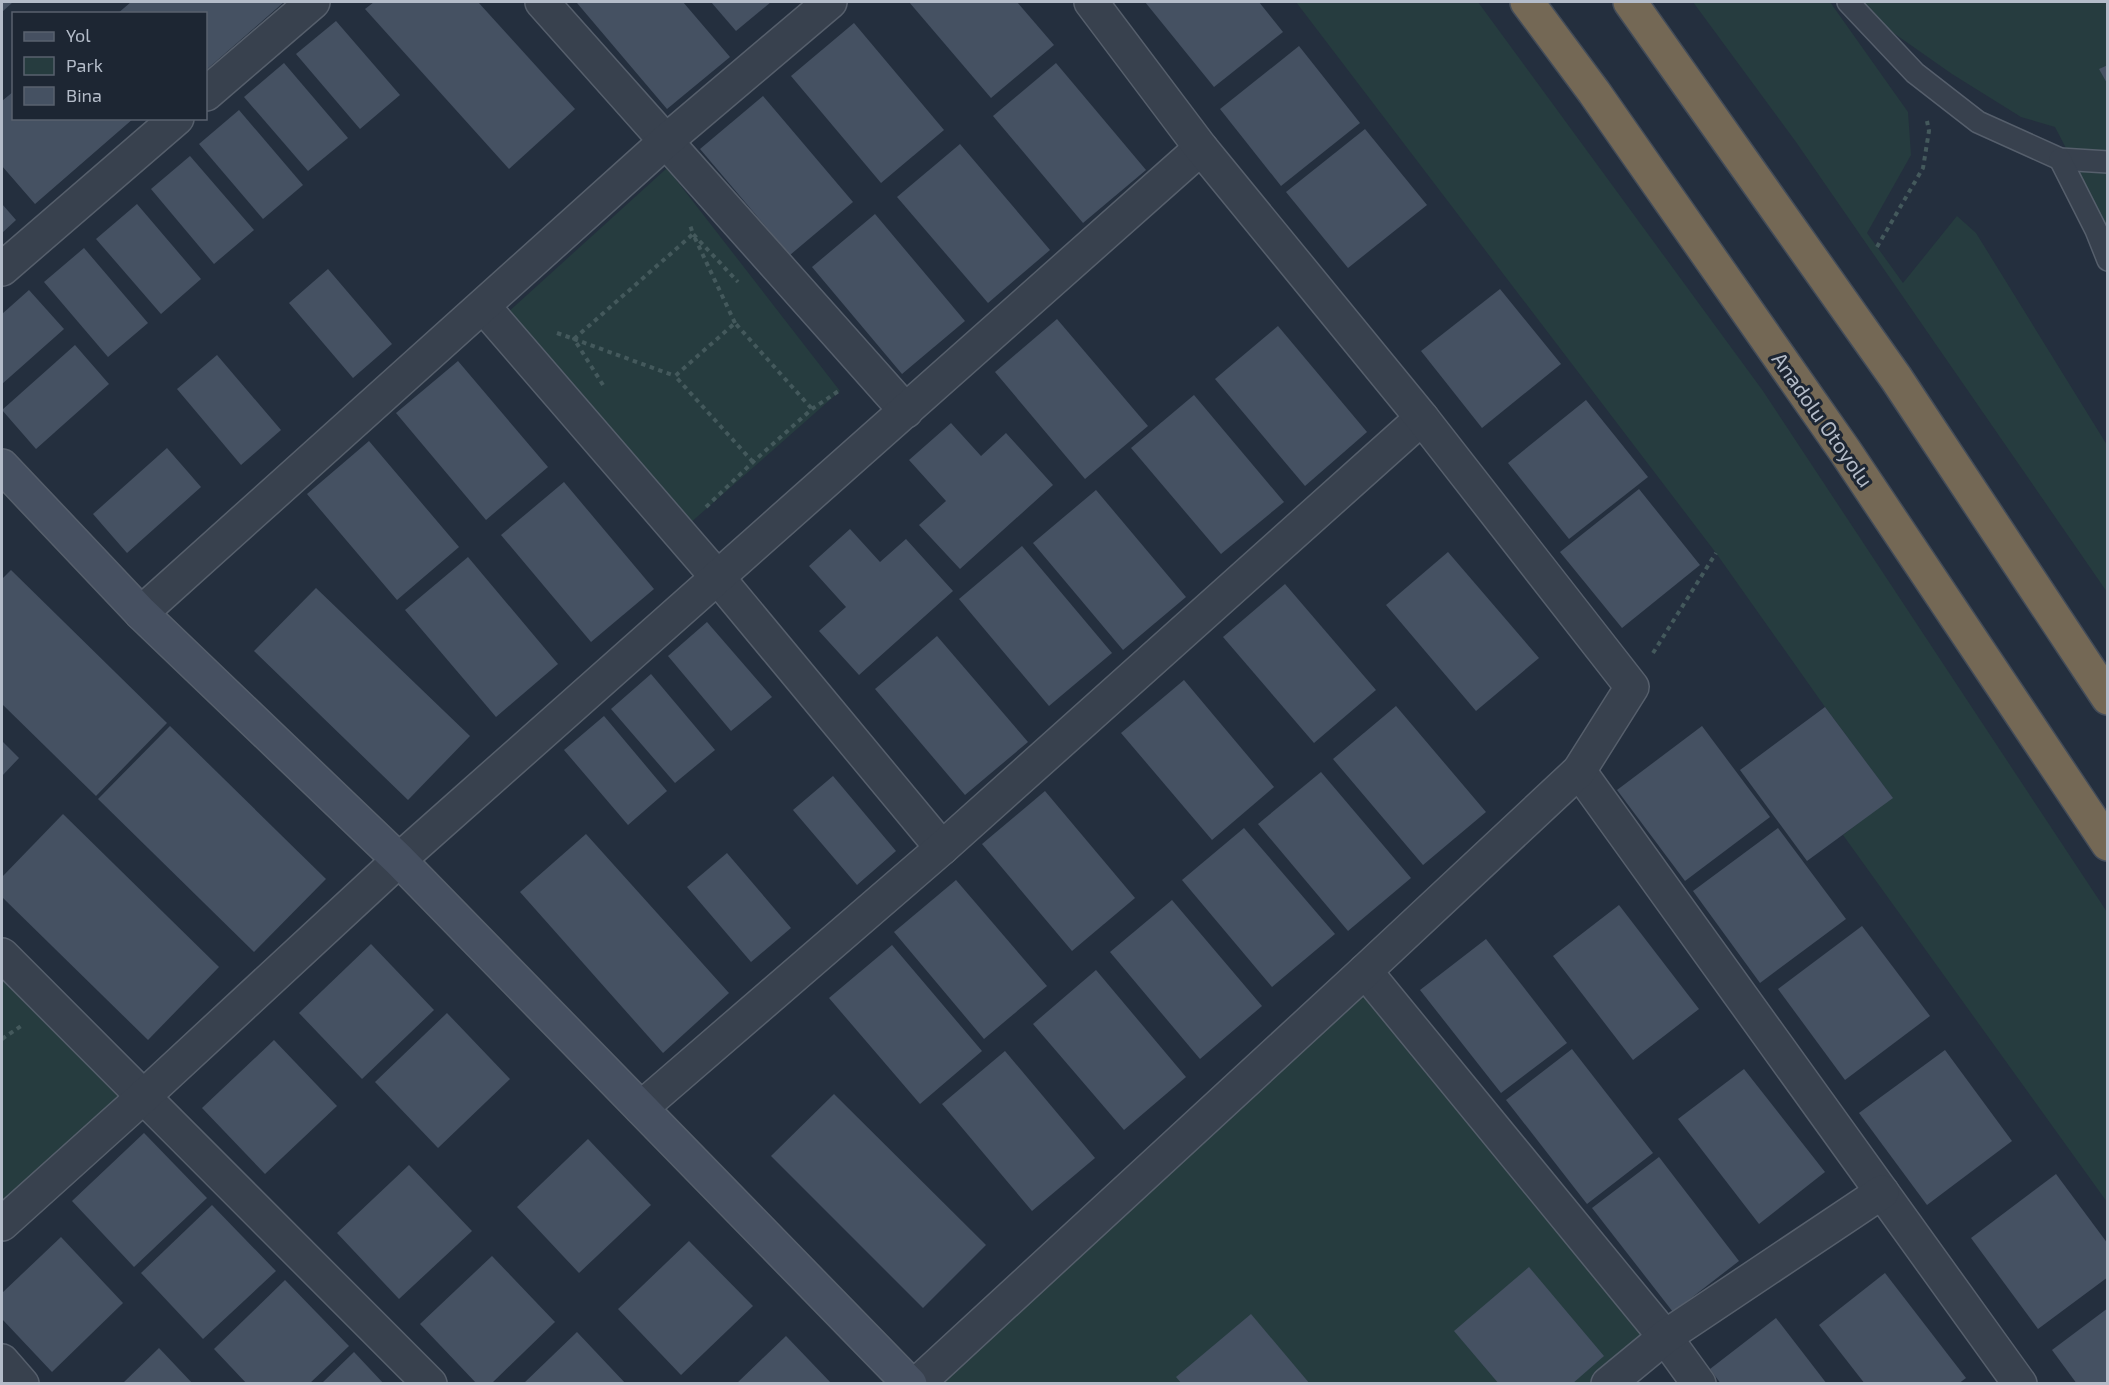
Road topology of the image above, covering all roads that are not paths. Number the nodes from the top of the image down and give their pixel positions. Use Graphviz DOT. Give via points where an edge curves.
graph roads {
  1 [pos="313,2"];
  2 [pos="542,2"];
  3 [pos="830,2"];
  4 [pos="1091,2"];
  5 [pos="1527,2"];
  6 [pos="1630,2"];
  7 [pos="1848,2"];
  8 [pos="207,93"];
  9 [pos="175,120"];
  10 [pos="666,141"];
  11 [pos="1201,148"];
  12 [pos="2060,159"];
  13 [pos="2108,162"];
  14 [pos="2108,260"];
  15 [pos="2,269"];
  16 [pos="483,306"];
  17 [pos="906,411"];
  18 [pos="1422,418"];
  19 [pos="2,466"];
  20 [pos="718,578"];
  21 [pos="141,613"];
  22 [pos="2108,698"];
  23 [pos="1579,771"];
  24 [pos="2108,844"];
  25 [pos="942,848"];
  26 [pos="399,860"];
  27 [pos="2,955"];
  28 [pos="1365,971"];
  29 [pos="143,1097"];
  30 [pos="641,1108"];
  31 [pos="1882,1192"];
  32 [pos="2,1224"];
  33 [pos="1665,1337"];
  34 [pos="2,1361"];
  35 [pos="22,1383"];
  36 [pos="430,1383"];
  37 [pos="910,1383"];
  38 [pos="917,1383"];
  39 [pos="1608,1383"];
  40 [pos="1699,1383"];
  41 [pos="2020,1383"];
  1 -- 8 [label="street"];
  2 -- 10 [label="street"];
  3 -- 10 [label="street"];
  4 -- 11 [label="street"];
  5 -- 24 [label="highway, Anadolu Otoyolu" via="1845,452"];
  6 -- 22 [label="highway" via="1896,378"];
  7 -- 12 [label="lane" via="1915,73 1978,123"];
  9 -- 15 [label="street"];
  10 -- 16 [label="street"];
  10 -- 17 [label="street"];
  11 -- 17 [label="street"];
  11 -- 18 [label="street"];
  12 -- 13 [label="lane"];
  12 -- 14 [label="lane"];
  16 -- 20 [label="street"];
  16 -- 21 [label="street"];
  17 -- 20 [label="street"];
  18 -- 23 [label="street" via="1632,687"];
  18 -- 25 [label="street"];
  19 -- 21 [label="main road"];
  20 -- 25 [label="street"];
  20 -- 26 [label="street"];
  21 -- 26 [label="main road"];
  23 -- 28 [label="street"];
  23 -- 31 [label="street"];
  25 -- 30 [label="street"];
  26 -- 29 [label="street"];
  26 -- 30 [label="main road"];
  27 -- 29 [label="street"];
  28 -- 33 [label="street"];
  28 -- 38 [label="street"];
  29 -- 32 [label="street"];
  29 -- 36 [label="street"];
  30 -- 37 [label="main road"];
  31 -- 33 [label="street"];
  31 -- 41 [label="street"];
  33 -- 39 [label="street"];
  33 -- 40 [label="street"];
  34 -- 35 [label="street"];
}
